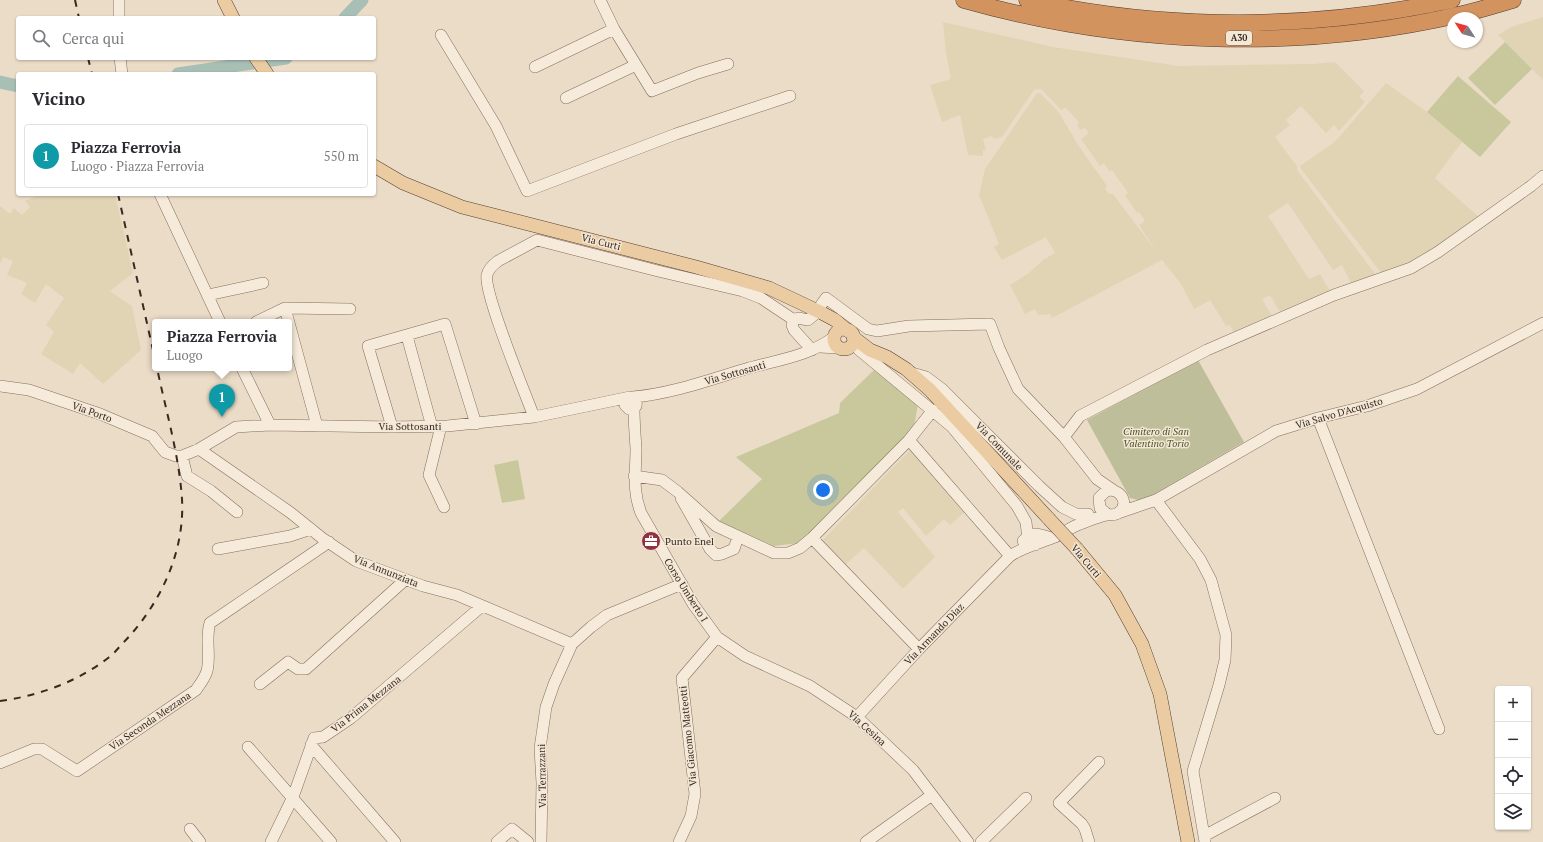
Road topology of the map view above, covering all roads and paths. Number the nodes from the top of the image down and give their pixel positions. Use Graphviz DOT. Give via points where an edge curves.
graph roads {
  1 [pos="119,0"];
  2 [pos="224,0"];
  3 [pos="600,0"];
  4 [pos="964,0"];
  5 [pos="1027,0"];
  6 [pos="1452,0"];
  7 [pos="1513,0"];
  8 [pos="119,16"];
  9 [pos="232,16"];
  10 [pos="614,29"];
  11 [pos="441,35"];
  12 [pos="120,60"];
  13 [pos="257,60"];
  14 [pos="728,64"];
  15 [pos="636,65"];
  16 [pos="535,67"];
  17 [pos="122,72"];
  18 [pos="266,72"];
  19 [pos="790,96"];
  20 [pos="566,98"];
  21 [pos="376,167"];
  22 [pos="1543,176"];
  23 [pos="161,196"];
  24 [pos="263,283"];
  25 [pos="208,295"];
  26 [pos="821,305"];
  27 [pos="285,308"];
  28 [pos="350,309"];
  29 [pos="814,316"];
  30 [pos="219,319"];
  31 [pos="262,319"];
  32 [pos="288,319"];
  33 [pos="794,320"];
  34 [pos="1543,323"];
  35 [pos="292,334"];
  36 [pos="406,336"];
  37 [pos="848,342"];
  38 [pos="816,348"];
  39 [pos="243,371"];
  40 [pos="912,373"];
  41 [pos="0,386"];
  42 [pos="631,404"];
  43 [pos="933,410"];
  44 [pos="534,417"];
  45 [pos="1318,418"];
  46 [pos="476,424"];
  47 [pos="270,425"];
  48 [pos="317,426"];
  49 [pos="392,427"];
  50 [pos="436,427"];
  51 [pos="1064,436"];
  52 [pos="909,440"];
  53 [pos="199,450"];
  54 [pos="179,456"];
  55 [pos="634,476"];
  56 [pos="1098,479"];
  57 [pos="1113,490"];
  58 [pos="678,492"];
  59 [pos="1100,498"];
  60 [pos="1123,498"];
  61 [pos="1156,500"];
  62 [pos="444,507"];
  63 [pos="1138,507"];
  64 [pos="237,512"];
  65 [pos="1088,514"];
  66 [pos="1113,514"];
  67 [pos="1078,524"];
  68 [pos="311,529"];
  69 [pos="738,537"];
  70 [pos="812,538"];
  71 [pos="1031,541"];
  72 [pos="329,542"];
  73 [pos="218,549"];
  74 [pos="1012,555"];
  75 [pos="405,580"];
  76 [pos="682,584"];
  77 [pos="482,606"];
  78 [pos="717,637"];
  79 [pos="572,644"];
  80 [pos="919,649"];
  81 [pos="260,684"];
  82 [pos="858,717"];
  83 [pos="1439,729"];
  84 [pos="311,745"];
  85 [pos="248,747"];
  86 [pos="1099,762"];
  87 [pos="0,763"];
  88 [pos="932,795"];
  89 [pos="293,797"];
  90 [pos="1026,798"];
  91 [pos="1275,798"];
  92 [pos="190,829"];
  93 [pos="1204,839"];
  94 [pos="200,842"];
  95 [pos="271,842"];
  96 [pos="331,842"];
  97 [pos="395,842"];
  98 [pos="497,842"];
  99 [pos="528,842"];
  100 [pos="541,842"];
  101 [pos="680,842"];
  102 [pos="866,842"];
  103 [pos="968,842"];
  104 [pos="981,842"];
  105 [pos="1089,842"];
  106 [pos="1188,842"];
  1 -- 8 [label="street"];
  2 -- 9 [label="main road"];
  3 -- 10 [label="street"];
  4 -- 7 [label="highway, A30" via="1006,12 1102,30 1257,39 1338,35 1410,25"];
  5 -- 6 [label="highway, A30" via="1054,6 1172,21 1234,23 1334,19 1415,8"];
  10 -- 15 [label="street"];
  10 -- 16 [label="street"];
  11 -- 19 [label="street" via="496,126 528,191 676,134"];
  12 -- 17 [label="street"];
  13 -- 18 [label="main road"];
  14 -- 15 [label="street" via="652,91"];
  15 -- 20 [label="street"];
  21 -- 37 [label="main road, Via Curti" via="403,183 462,207 769,288 830,318"];
  22 -- 51 [label="street" via="1438,252 1411,268 1334,295 1207,350 1080,416"];
  23 -- 25 [label="street"];
  24 -- 25 [label="street"];
  25 -- 30 [label="street"];
  26 -- 51 [label="street" via="826,298 868,329 877,331 909,326 990,324 1018,389"];
  27 -- 28 [label="street"];
  27 -- 31 [label="street"];
  27 -- 32 [label="street"];
  29 -- 33 [label="street" via="808,320"];
  33 -- 38 [label="street" via="794,330"];
  33 -- 44 [label="street" via="761,298 743,291 537,240 498,261 487,275 488,288 501,329"];
  34 -- 45 [label="street, Via Salvo D'Acquisto" via="1417,389 1367,406"];
  35 -- 48 [label="street"];
  36 -- 46 [label="street" via="445,324"];
  36 -- 49 [label="street" via="368,346"];
  36 -- 50 [label="street"];
  37 -- 38 [label="street, Via Sottosanti"];
  37 -- 40 [label="main road, Via Curti" via="897,363"];
  37 -- 43 [label="street"];
  38 -- 42 [label="street, Via Sottosanti" via="794,358 649,396"];
  39 -- 47 [label="street"];
  40 -- 65 [label="street, Via Comunale" via="926,377 942,388 1062,507 1076,514"];
  40 -- 106 [label="main road, Via Curti, bridge" via="953,413 1077,549 1115,595 1144,652 1160,694"];
  41 -- 54 [label="street, Via Porto" via="30,390 100,414 152,436 165,452"];
  42 -- 44 [label="street, Via Sottosanti" via="612,401"];
  42 -- 55 [label="street, Corso Umberto I" via="636,449"];
  43 -- 52 [label="street"];
  43 -- 71 [label="street" via="952,427 1009,494 1026,522"];
  44 -- 46 [label="street, Via Sottosanti"];
  45 -- 61 [label="street, Via Salvo D'Acquisto" via="1276,431"];
  45 -- 83 [label="street"];
  46 -- 50 [label="street, Via Sottosanti"];
  47 -- 48 [label="street, Via Sottosanti"];
  47 -- 53 [label="street, Via Sottosanti" via="236,427"];
  48 -- 49 [label="street, Via Sottosanti"];
  49 -- 50 [label="street, Via Sottosanti"];
  50 -- 62 [label="street" via="429,475"];
  51 -- 56 [label="street"];
  52 -- 70 [label="street"];
  52 -- 74 [label="street"];
  53 -- 54 [label="street, Via Sottosanti"];
  53 -- 68 [label="street, Via Annunziata" via="291,512"];
  54 -- 64 [label="street" via="188,476"];
  55 -- 58 [label="street" via="662,480"];
  55 -- 76 [label="street, Corso Umberto I" via="636,501 641,513"];
  56 -- 57 [label="street"];
  56 -- 59 [label="street"];
  57 -- 59 [label="street" via="1106,491"];
  57 -- 60 [label="street" via="1119,492"];
  58 -- 69 [label="street" via="716,526"];
  58 -- 69 [label="street" via="710,549 716,555 734,549"];
  59 -- 65 [label="street"];
  59 -- 66 [label="street" via="1098,505 1102,511"];
  60 -- 63 [label="street"];
  60 -- 66 [label="street" via="1122,508"];
  61 -- 63 [label="street, Via Salvo D'Acquisto"];
  61 -- 93 [label="street" via="1200,559 1212,580 1226,635 1225,660 1219,685 1193,770"];
  63 -- 66 [label="street, Via Salvo D'Acquisto"];
  65 -- 67 [label="street"];
  66 -- 67 [label="street"];
  67 -- 71 [label="street" via="1051,538 1035,534"];
  68 -- 72 [label="street, Via Annunziata"];
  68 -- 73 [label="street" via="290,536"];
  69 -- 70 [label="street" via="774,553 788,553 800,548"];
  70 -- 80 [label="street"];
  71 -- 74 [label="street, Via Armando Diaz"];
  72 -- 75 [label="street, Via Annunziata" via="356,561"];
  72 -- 87 [label="street, Via Seconda Mezzana" via="210,623 207,672 196,690 77,771 42,749 34,749"];
  74 -- 80 [label="street, Via Armando Diaz"];
  75 -- 77 [label="street, Via Annunziata" via="458,595"];
  75 -- 81 [label="street" via="306,669 298,669 288,662"];
  76 -- 78 [label="street, Corso Umberto I"];
  76 -- 79 [label="street" via="607,615"];
  77 -- 79 [label="street, Via Annunziata"];
  77 -- 84 [label="street, Via Prima Mezzana" via="351,718 323,737 314,738"];
  78 -- 82 [label="street, Via Cesina" via="745,656 810,686"];
  78 -- 101 [label="street, Via Giacomo Matteotti" via="682,678 695,794"];
  79 -- 100 [label="street, Via Terrazzani" via="546,707 540,748"];
  80 -- 82 [label="street, Via Armando Diaz"];
  82 -- 88 [label="street, Via Cesina" via="913,770"];
  84 -- 89 [label="street"];
  84 -- 97 [label="street"];
  85 -- 89 [label="street"];
  86 -- 105 [label="street" via="1059,804 1082,824"];
  88 -- 102 [label="street"];
  88 -- 103 [label="street, Via Cesina"];
  89 -- 95 [label="street"];
  89 -- 96 [label="street"];
  90 -- 104 [label="street"];
  91 -- 93 [label="street"];
  92 -- 94 [label="street"];
  98 -- 99 [label="street" via="512,829"];
}
